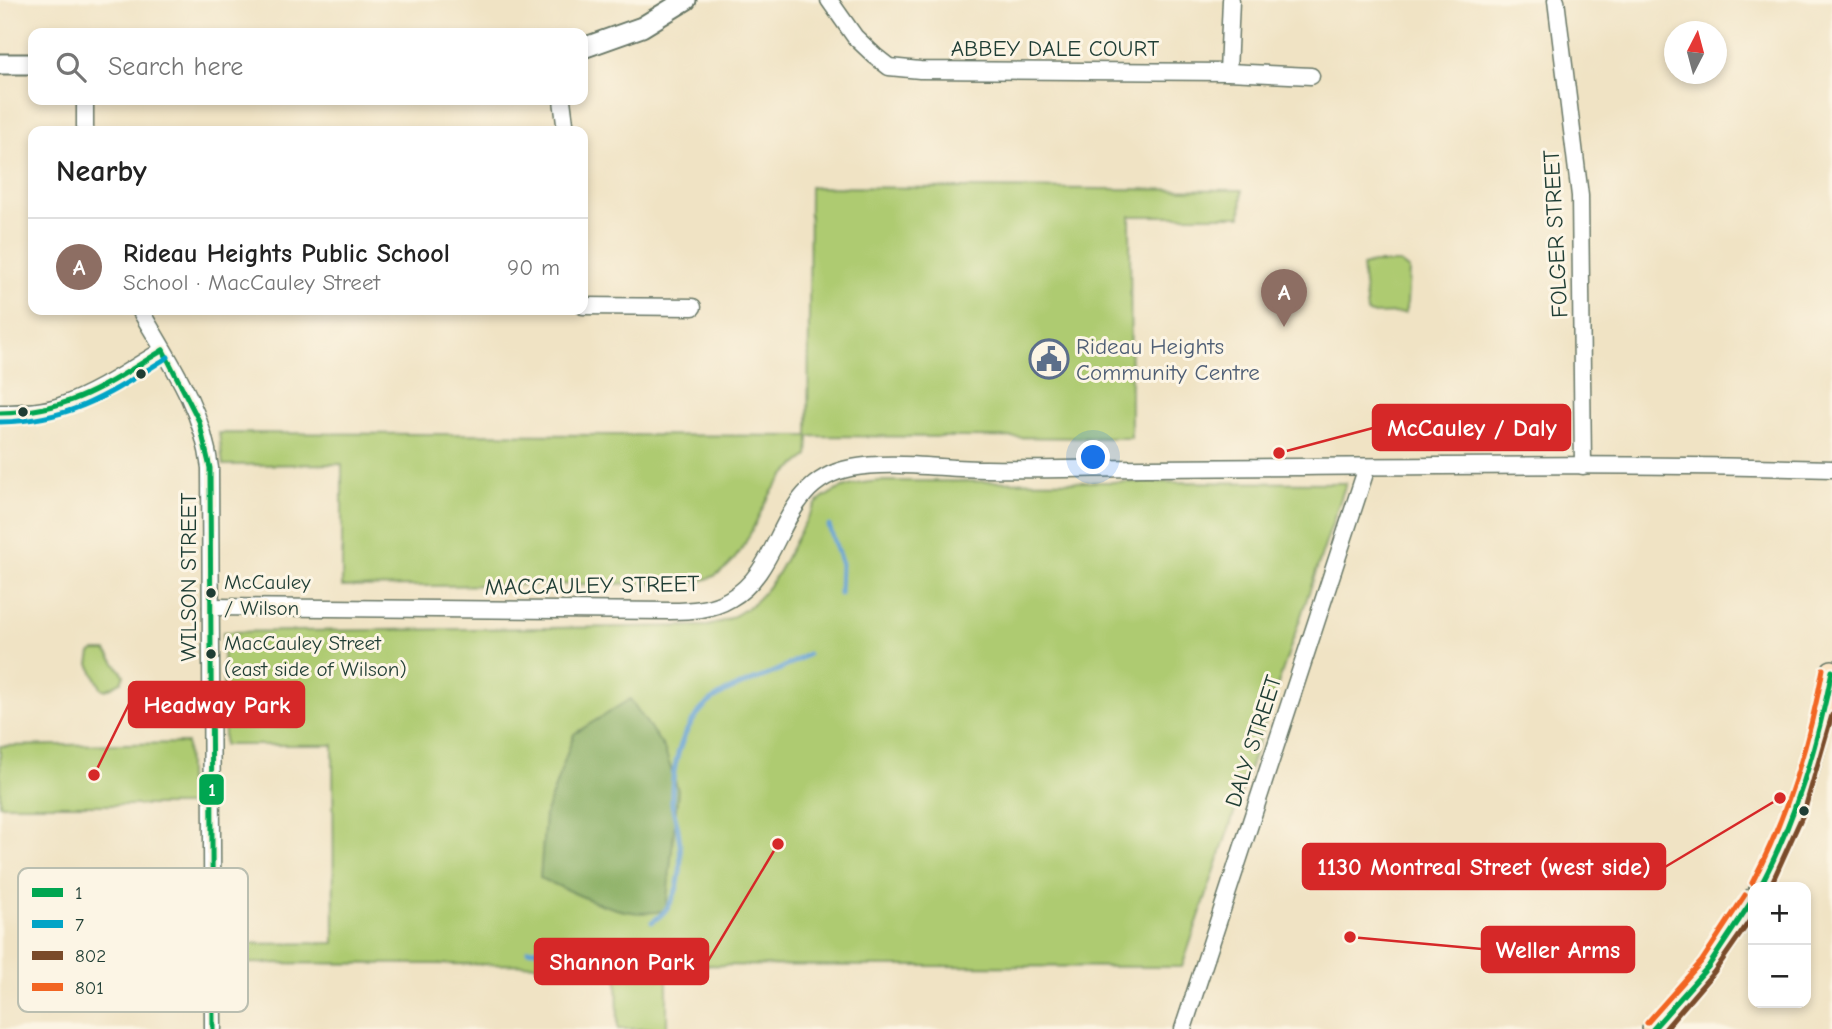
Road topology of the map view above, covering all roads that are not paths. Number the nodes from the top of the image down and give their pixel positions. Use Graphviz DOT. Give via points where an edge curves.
graph roads {
  1 [pos="686,0"];
  2 [pos="829,0"];
  3 [pos="1231,0"];
  4 [pos="1556,0"];
  5 [pos="588,46"];
  6 [pos="0,64"];
  7 [pos="28,64"];
  8 [pos="1228,72"];
  9 [pos="1311,76"];
  10 [pos="85,105"];
  11 [pos="563,105"];
  12 [pos="85,126"];
  13 [pos="565,126"];
  14 [pos="588,306"];
  15 [pos="693,307"];
  16 [pos="143,315"];
  17 [pos="163,350"];
  18 [pos="0,414"];
  19 [pos="1583,466"];
  20 [pos="1367,467"];
  21 [pos="1832,469"];
  22 [pos="211,607"];
  23 [pos="1832,671"];
  24 [pos="213,868"];
  25 [pos="1763,882"];
  26 [pos="1748,907"];
  27 [pos="1183,1029"];
  28 [pos="1653,1029"];
  1 -- 5 [label="street" via="642,27"];
  2 -- 8 [label="street, ABBEY DALE COURT" via="855,37 889,66"];
  3 -- 8 [label="street"];
  4 -- 19 [label="street, FOLGER STREET" via="1580,196"];
  6 -- 7 [label="street"];
  8 -- 9 [label="street, ABBEY DALE COURT"];
  10 -- 12 [label="street"];
  11 -- 13 [label="street"];
  14 -- 15 [label="street"];
  16 -- 17 [label="street, WILSON STREET"];
  17 -- 18 [label="street" via="58,407"];
  17 -- 22 [label="street, WILSON STREET" via="197,412 208,444"];
  19 -- 20 [label="street, MACCAULEY STREET"];
  19 -- 21 [label="street, MACCAULEY STREET"];
  20 -- 22 [label="street, MACCAULEY STREET" via="850,468 812,485 752,581 730,599 704,609"];
  20 -- 27 [label="street, DALY STREET"];
  22 -- 24 [label="street, WILSON STREET"];
  23 -- 25 [label="main road" via="1800,801"];
  26 -- 28 [label="main road" via="1694,984"];
}
